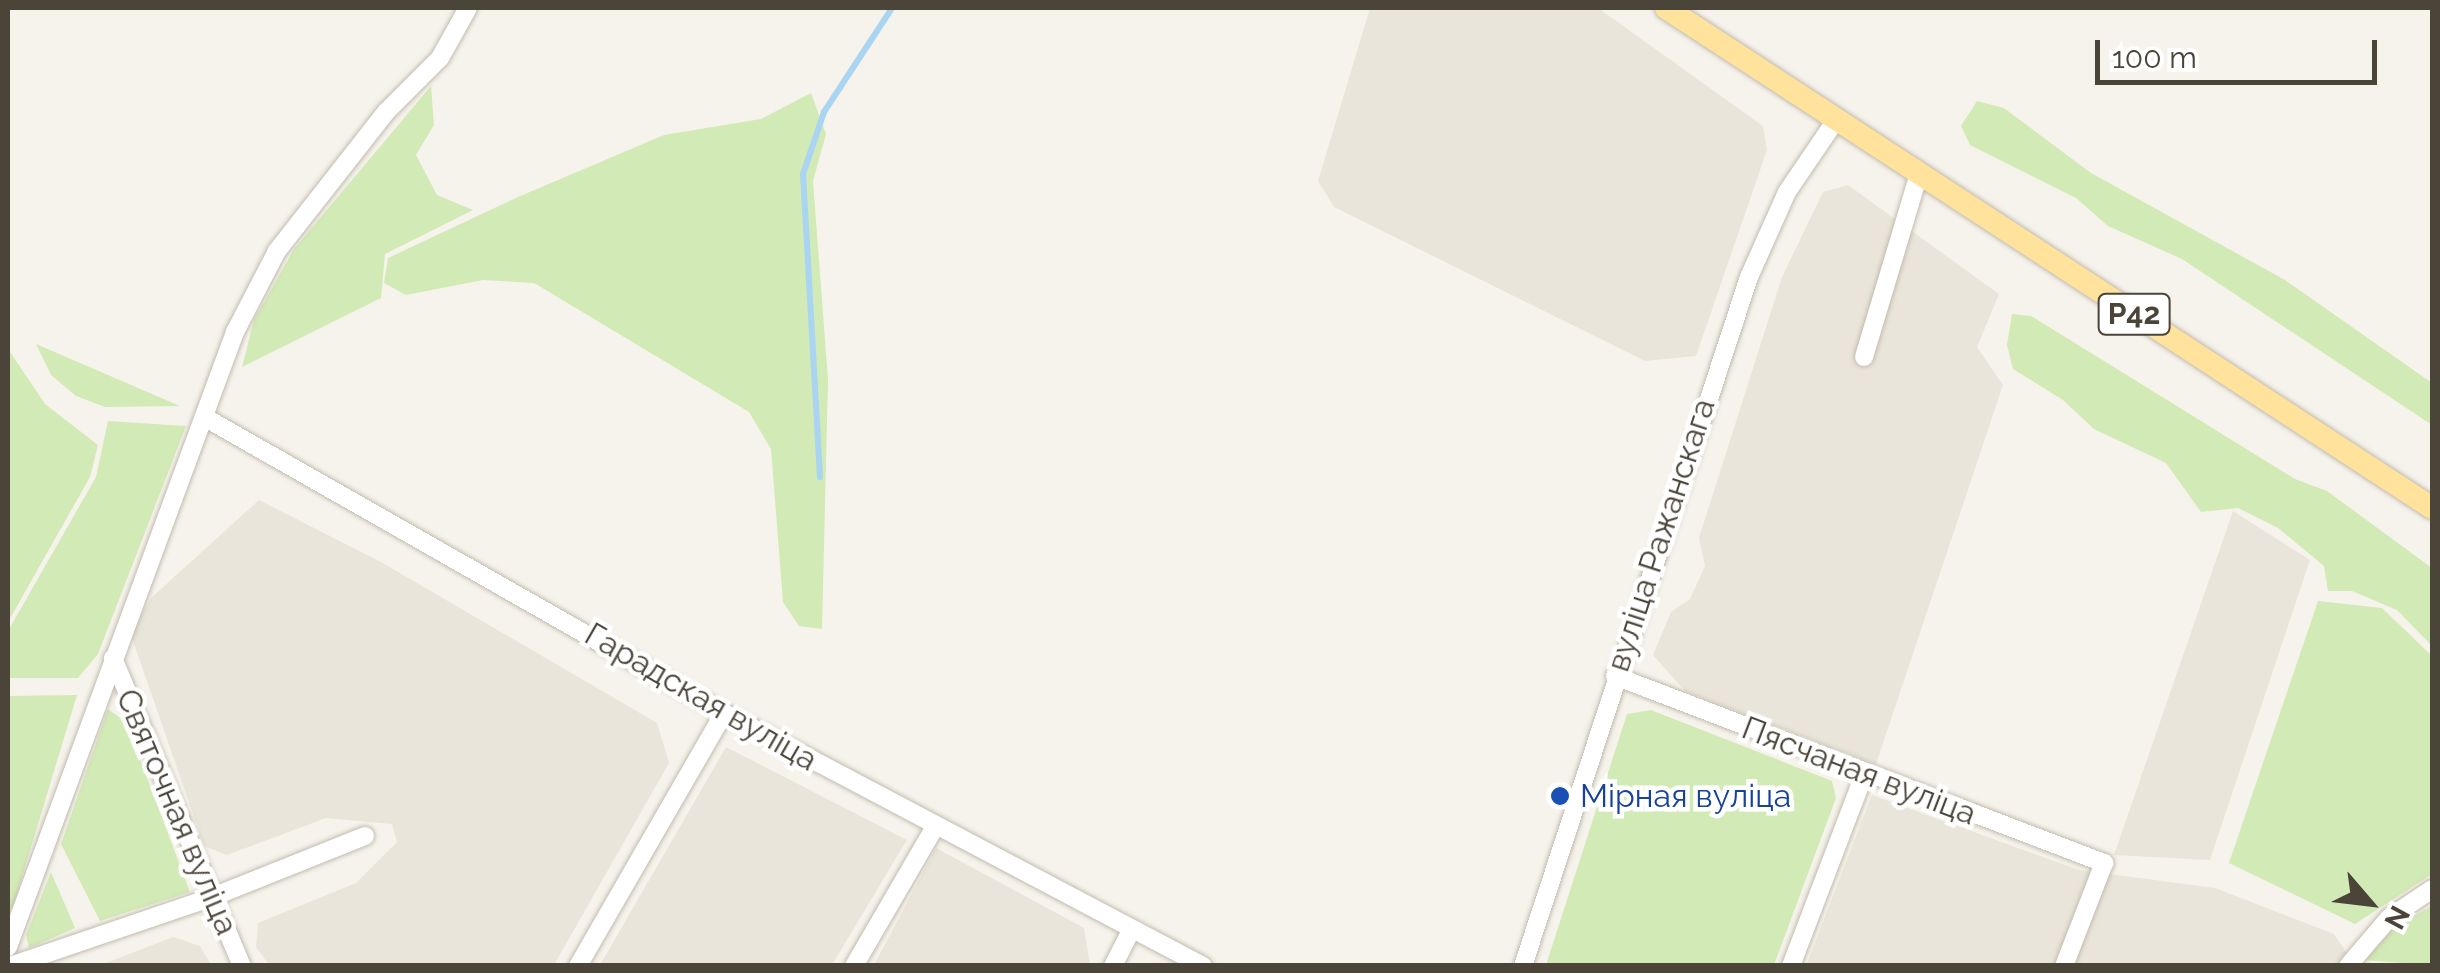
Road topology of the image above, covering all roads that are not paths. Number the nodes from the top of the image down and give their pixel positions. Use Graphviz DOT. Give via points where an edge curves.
graph roads {
  1 [pos="468,8"];
  2 [pos="1666,8"];
  3 [pos="1836,120"];
  4 [pos="1919,174"];
  5 [pos="1864,357"];
  6 [pos="204,417"];
  7 [pos="2432,508"];
  8 [pos="112,658"];
  9 [pos="1615,676"];
  10 [pos="724,713"];
  11 [pos="1864,774"];
  12 [pos="935,827"];
  13 [pos="366,836"];
  14 [pos="2432,889"];
  15 [pos="210,898"];
  16 [pos="1130,932"];
  17 [pos="8,947"];
  18 [pos="10,966"];
  19 [pos="242,966"];
  20 [pos="578,966"];
  21 [pos="854,966"];
  22 [pos="1113,966"];
  23 [pos="1203,966"];
  24 [pos="1523,966"];
  25 [pos="1791,966"];
  26 [pos="2064,966"];
  27 [pos="2348,966"];
  1 -- 6 [label="street" via="440,58 386,112 277,251 235,332"];
  2 -- 3 [label="main road, Р42"];
  3 -- 4 [label="main road, Р42"];
  3 -- 9 [label="street, вуліца Ражанскага" via="1787,192 1750,277"];
  4 -- 5 [label="street"];
  4 -- 7 [label="main road, Р42"];
  6 -- 8 [label="street"];
  6 -- 10 [label="street, Гарадская вуліца"];
  8 -- 15 [label="street, Святочная вуліца"];
  8 -- 17 [label="street"];
  9 -- 11 [label="street, Пясчаная вуліца"];
  9 -- 24 [label="street, вуліца Ражанскага"];
  10 -- 12 [label="street, Гарадская вуліца"];
  10 -- 20 [label="street"];
  11 -- 25 [label="street"];
  11 -- 26 [label="street, Пясчаная вуліца" via="2104,863"];
  12 -- 16 [label="street, Гарадская вуліца"];
  12 -- 21 [label="street"];
  13 -- 15 [label="street"];
  14 -- 27 [label="street" via="2388,918"];
  15 -- 18 [label="street"];
  15 -- 19 [label="street, Святочная вуліца"];
  16 -- 22 [label="street"];
  16 -- 23 [label="street, Гарадская вуліца"];
}
